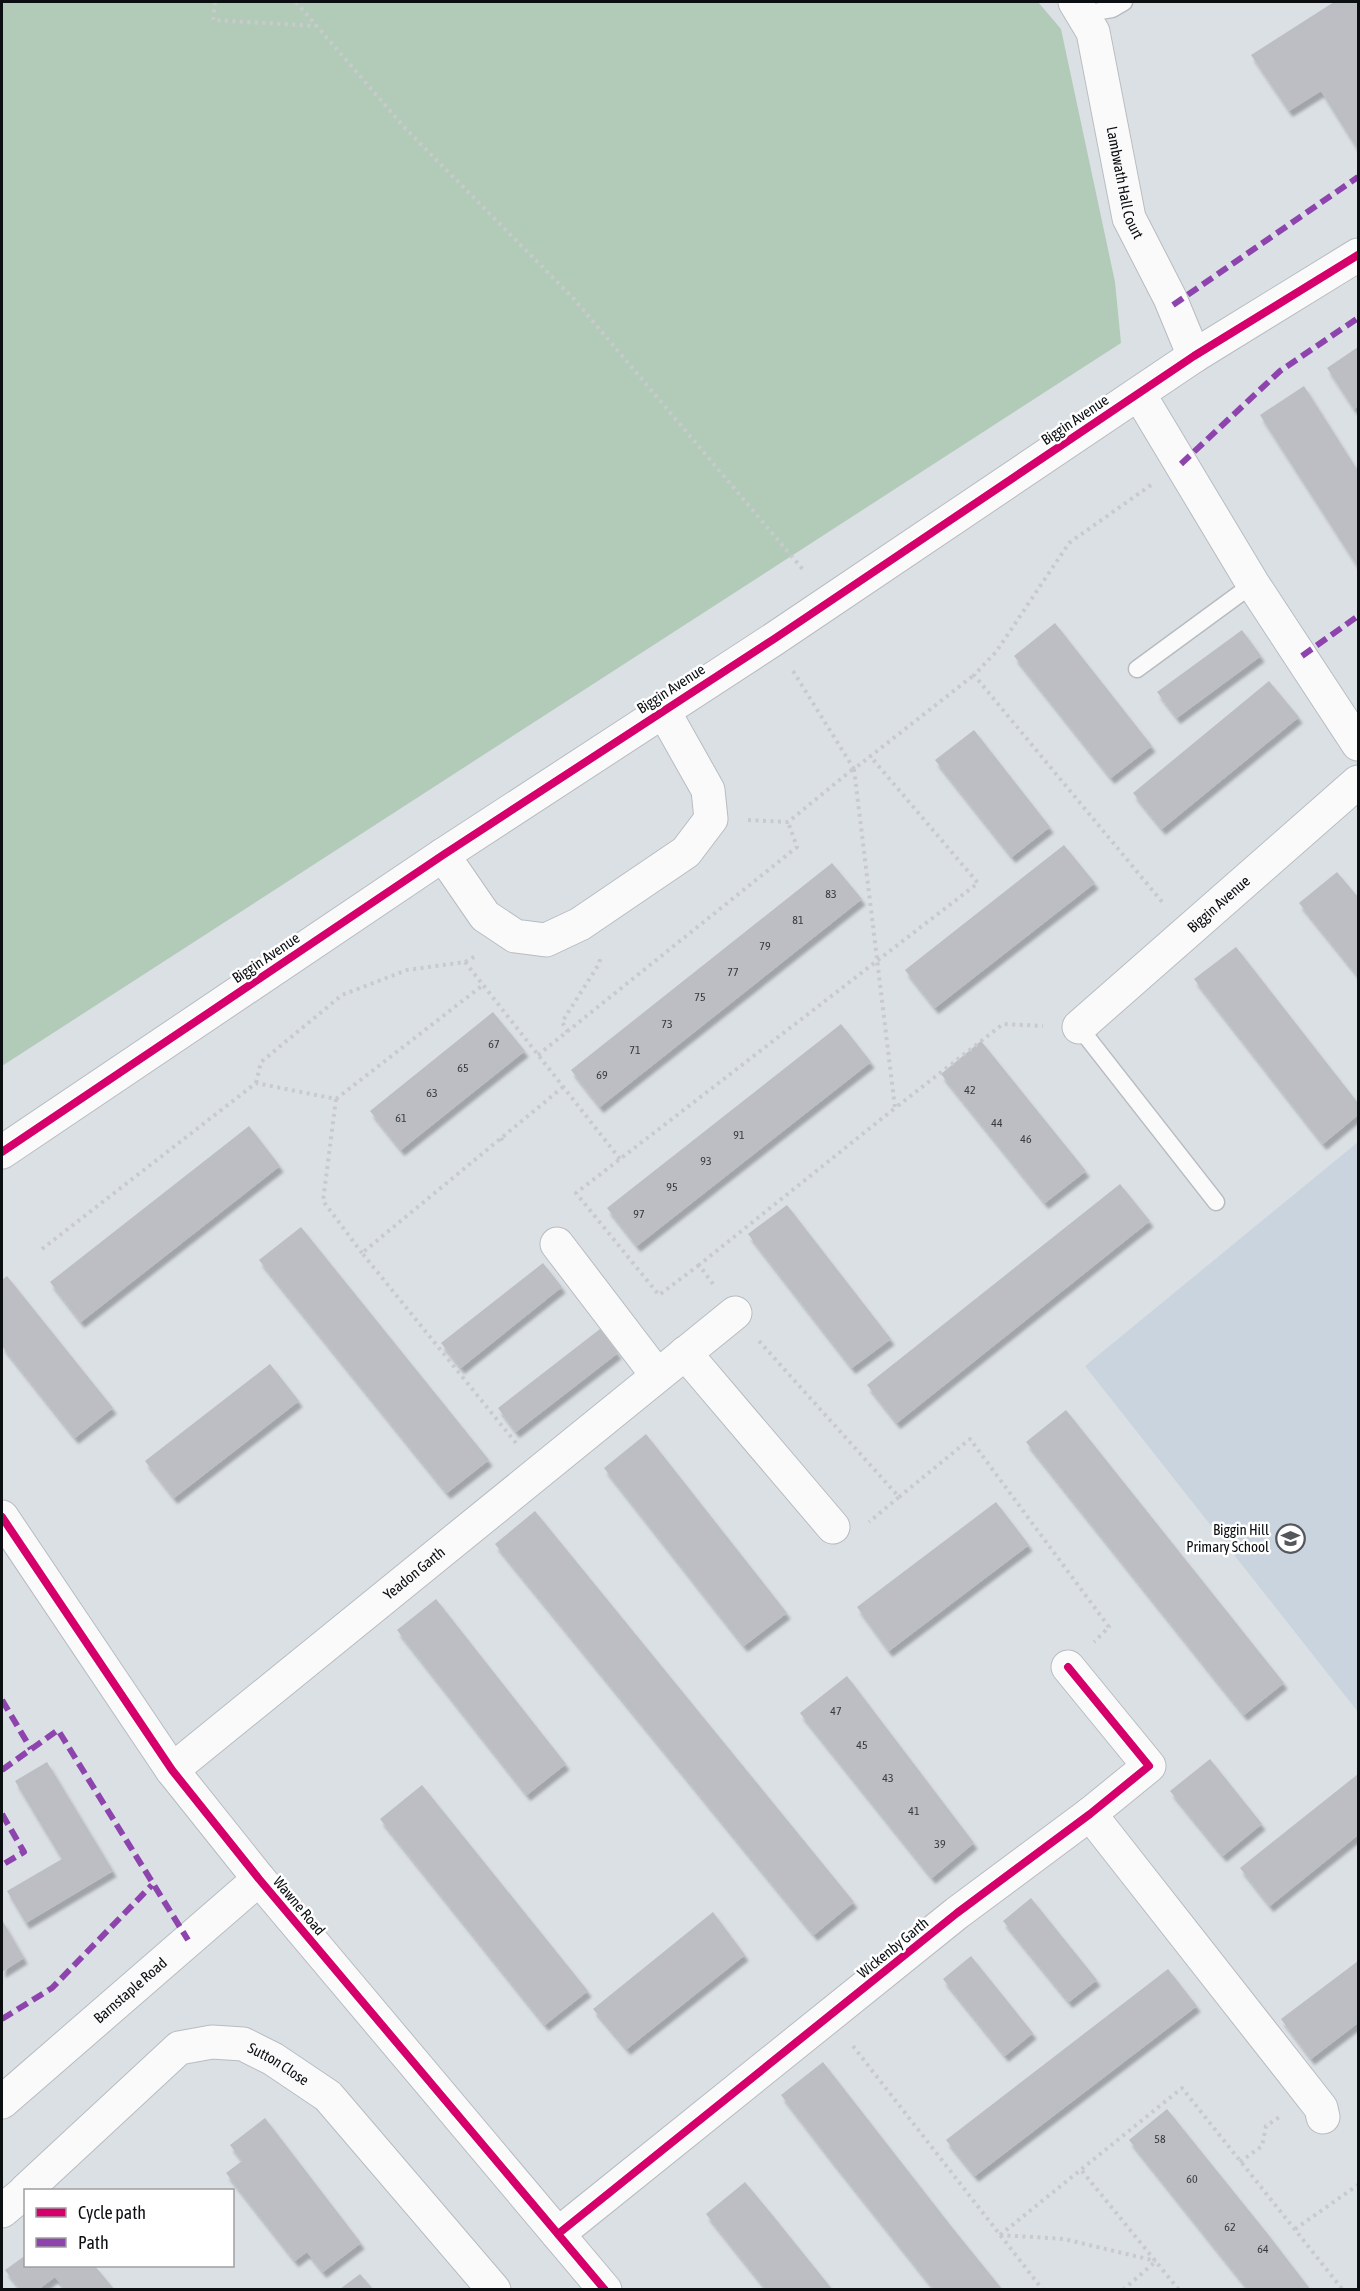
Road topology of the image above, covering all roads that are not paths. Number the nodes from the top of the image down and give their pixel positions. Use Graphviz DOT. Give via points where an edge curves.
graph roads {
  1 [pos="1124,2"];
  2 [pos="1079,8"];
  3 [pos="1359,255"];
  4 [pos="1194,357"];
  5 [pos="1139,394"];
  6 [pos="1253,584"];
  7 [pos="1137,669"];
  8 [pos="663,710"];
  9 [pos="1359,744"];
  10 [pos="1359,782"];
  11 [pos="443,855"];
  12 [pos="1078,1027"];
  13 [pos="2,1152"];
  14 [pos="1216,1202"];
  15 [pos="557,1244"];
  16 [pos="735,1314"];
  17 [pos="685,1353"];
  18 [pos="657,1375"];
  19 [pos="2,1517"];
  20 [pos="833,1527"];
  21 [pos="1068,1667"];
  22 [pos="172,1770"];
  23 [pos="1090,1814"];
  24 [pos="258,1879"];
  25 [pos="2,2102"];
  26 [pos="1317,2106"];
  27 [pos="28,2189"];
  28 [pos="24,2193"];
  29 [pos="2,2211"];
  30 [pos="558,2234"];
  31 [pos="494,2289"];
  32 [pos="605,2289"];
  1 -- 2 [label="lane" via="1112,9"];
  2 -- 4 [label="street, Lambwath Hall Court" via="1093,32 1129,218 1170,298"];
  3 -- 4 [label="street, Biggin Avenue"];
  4 -- 5 [label="street, Biggin Avenue"];
  5 -- 6 [label="street"];
  5 -- 8 [label="street, Biggin Avenue"];
  6 -- 7 [label="lane"];
  6 -- 9 [label="street"];
  8 -- 11 [label="street, Biggin Avenue"];
  8 -- 11 [label="street, Biggin Avenue" via="708,790 711,819 686,852 594,914 546,940 515,936 485,916"];
  10 -- 12 [label="street, Biggin Avenue"];
  11 -- 13 [label="street, Biggin Avenue"];
  12 -- 14 [label="lane"];
  15 -- 18 [label="street"];
  16 -- 17 [label="street, Yeadon Garth"];
  17 -- 18 [label="street, Yeadon Garth"];
  17 -- 20 [label="street"];
  18 -- 22 [label="street, Yeadon Garth"];
  19 -- 22 [label="street, Wawne Road"];
  21 -- 23 [label="street, Wickenby Garth" via="1149,1766"];
  22 -- 24 [label="street, Wawne Road"];
  23 -- 26 [label="street"];
  23 -- 30 [label="street, Wickenby Garth" via="957,1913"];
  24 -- 25 [label="street, Barnstaple Road"];
  24 -- 30 [label="street, Wawne Road"];
  27 -- 31 [label="street, Sutton Close" via="179,2049 212,2042 243,2044 328,2096"];
  28 -- 29 [label="street, Sutton Close"];
  30 -- 32 [label="street, Wawne Road"];
}
